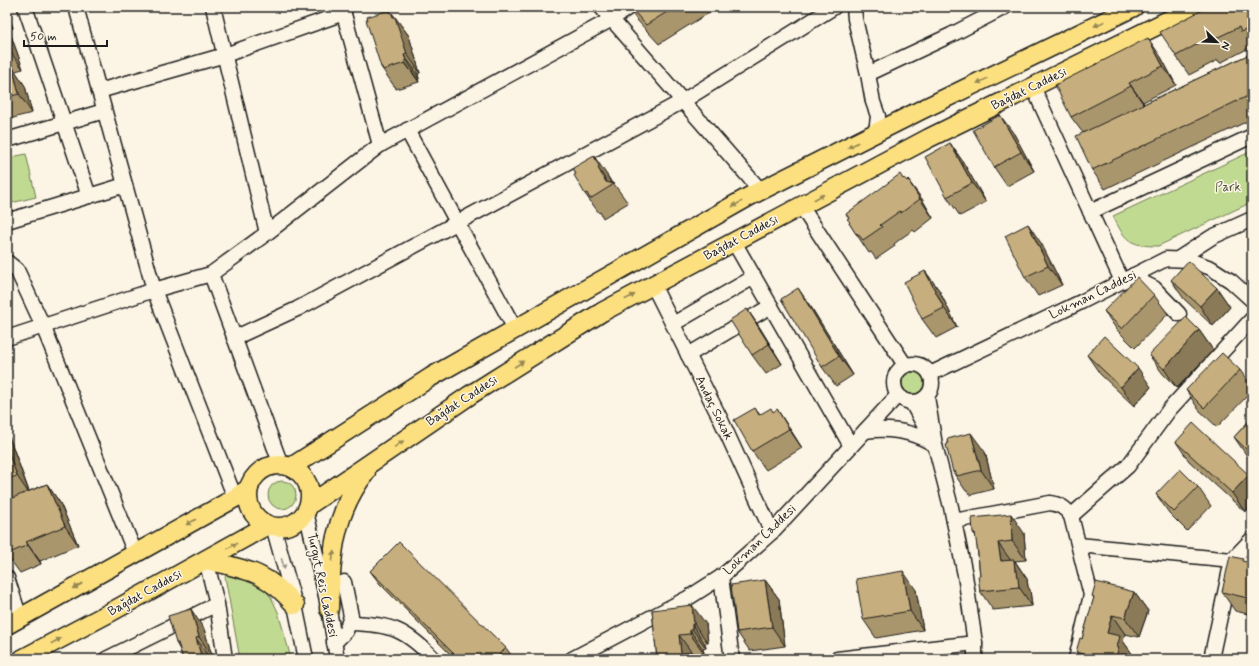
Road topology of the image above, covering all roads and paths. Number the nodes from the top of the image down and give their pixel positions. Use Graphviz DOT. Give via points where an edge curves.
graph roads {
  1 [pos="25,7"];
  2 [pos="76,7"];
  3 [pos="213,7"];
  4 [pos="602,7"];
  5 [pos="629,7"];
  6 [pos="834,7"];
  7 [pos="854,7"];
  8 [pos="1006,7"];
  9 [pos="1134,7"];
  10 [pos="1195,7"];
  11 [pos="343,10"];
  12 [pos="612,19"];
  13 [pos="225,54"];
  14 [pos="868,74"];
  15 [pos="1033,87"];
  16 [pos="99,91"];
  17 [pos="682,100"];
  18 [pos="104,111"];
  19 [pos="64,123"];
  20 [pos="406,130"];
  21 [pos="876,133"];
  22 [pos="1252,136"];
  23 [pos="7,140"];
  24 [pos="380,145"];
  25 [pos="125,185"];
  26 [pos="761,191"];
  27 [pos="89,196"];
  28 [pos="801,206"];
  29 [pos="1090,212"];
  30 [pos="1252,219"];
  31 [pos="7,221"];
  32 [pos="457,224"];
  33 [pos="267,233"];
  34 [pos="734,242"];
  35 [pos="1178,259"];
  36 [pos="7,262"];
  37 [pos="211,274"];
  38 [pos="754,277"];
  39 [pos="1128,278"];
  40 [pos="653,285"];
  41 [pos="154,290"];
  42 [pos="1252,300"];
  43 [pos="770,306"];
  44 [pos="1179,314"];
  45 [pos="1252,319"];
  46 [pos="673,324"];
  47 [pos="43,326"];
  48 [pos="515,329"];
  49 [pos="7,338"];
  50 [pos="234,338"];
  51 [pos="688,355"];
  52 [pos="905,365"];
  53 [pos="930,374"];
  54 [pos="898,395"];
  55 [pos="928,397"];
  56 [pos="912,403"];
  57 [pos="865,431"];
  58 [pos="935,445"];
  59 [pos="851,446"];
  60 [pos="377,459"];
  61 [pos="286,466"];
  62 [pos="242,493"];
  63 [pos="307,509"];
  64 [pos="1071,516"];
  65 [pos="954,521"];
  66 [pos="270,526"];
  67 [pos="772,532"];
  68 [pos="1252,539"];
  69 [pos="1079,545"];
  70 [pos="135,554"];
  71 [pos="206,560"];
  72 [pos="1232,560"];
  73 [pos="1252,566"];
  74 [pos="721,577"];
  75 [pos="7,578"];
  76 [pos="344,582"];
  77 [pos="217,604"];
  78 [pos="295,605"];
  79 [pos="329,609"];
  80 [pos="14,621"];
  81 [pos="350,623"];
  82 [pos="334,643"];
  83 [pos="975,643"];
  84 [pos="593,654"];
  85 [pos="22,659"];
  86 [pos="106,659"];
  87 [pos="225,659"];
  88 [pos="306,659"];
  89 [pos="337,659"];
  90 [pos="434,659"];
  91 [pos="572,659"];
  92 [pos="732,659"];
  93 [pos="837,659"];
  94 [pos="975,659"];
  95 [pos="1076,659"];
  96 [pos="1211,659"];
  1 -- 19 [label="street"];
  2 -- 16 [label="street"];
  3 -- 13 [label="street"];
  4 -- 12 [label="street"];
  5 -- 12 [label="street"];
  6 -- 17 [label="street"];
  7 -- 14 [label="street"];
  8 -- 14 [label="street"];
  9 -- 21 [label="main road, one-way"];
  10 -- 15 [label="main road, Bağdat Caddesi"];
  11 -- 13 [label="street"];
  11 -- 24 [label="street"];
  12 -- 17 [label="street"];
  12 -- 20 [label="street"];
  13 -- 16 [label="street"];
  13 -- 33 [label="street"];
  14 -- 21 [label="street" via="878,116"];
  28 -- 15 [label="main road, Bağdat Caddesi, one-way" via="929,138"];
  15 -- 29 [label="street"];
  16 -- 18 [label="street"];
  17 -- 26 [label="street"];
  17 -- 32 [label="street"];
  18 -- 19 [label="street"];
  18 -- 25 [label="street"];
  19 -- 23 [label="street"];
  19 -- 27 [label="street"];
  20 -- 24 [label="street"];
  20 -- 32 [label="street"];
  21 -- 26 [label="main road, one-way"];
  22 -- 29 [label="street"];
  24 -- 33 [label="street"];
  25 -- 27 [label="street"];
  25 -- 41 [label="street"];
  26 -- 48 [label="main road, one-way"];
  27 -- 31 [label="street"];
  28 -- 34 [label="main road, Bağdat Caddesi"];
  28 -- 52 [label="street"];
  29 -- 39 [label="street"];
  30 -- 35 [label="street" via="1212,237"];
  32 -- 48 [label="street"];
  32 -- 50 [label="street" via="297,309"];
  33 -- 37 [label="street"];
  34 -- 38 [label="street"];
  34 -- 40 [label="main road, Bağdat Caddesi"];
  35 -- 39 [label="street, Lokman Caddesi" via="1166,259"];
  35 -- 42 [label="street, Lokman Caddesi" via="1211,268 1231,281"];
  36 -- 47 [label="street" via="17,270"];
  37 -- 41 [label="street"];
  37 -- 50 [label="street"];
  38 -- 43 [label="street"];
  38 -- 46 [label="street"];
  39 -- 44 [label="street" via="1154,288"];
  39 -- 53 [label="street, Lokman Caddesi"];
  40 -- 46 [label="street, Andaç Sokak"];
  60 -- 40 [label="main road, Bağdat Caddesi, one-way" via="536,353 602,312"];
  41 -- 47 [label="street"];
  41 -- 62 [label="street"];
  43 -- 51 [label="street"];
  43 -- 59 [label="street"];
  45 -- 64 [label="street" via="1169,410 1128,466"];
  46 -- 51 [label="street, Andaç Sokak"];
  47 -- 49 [label="street"];
  47 -- 70 [label="street"];
  48 -- 61 [label="main road"];
  50 -- 61 [label="street"];
  51 -- 67 [label="street, Andaç Sokak"];
  52 -- 53 [label="street" via="920,364"];
  52 -- 54 [label="street" via="894,380"];
  53 -- 55 [label="street" via="933,381"];
  54 -- 56 [label="street"];
  54 -- 57 [label="street, Lokman Caddesi"];
  55 -- 56 [label="street"];
  55 -- 58 [label="street"];
  56 -- 58 [label="street"];
  57 -- 58 [label="street" via="899,430"];
  57 -- 59 [label="street, Lokman Caddesi"];
  58 -- 65 [label="street"];
  59 -- 67 [label="street, Lokman Caddesi"];
  60 -- 63 [label="main road, Bağdat Caddesi"];
  79 -- 60 [label="main road, one-way" via="332,556 337,528 353,490"];
  61 -- 62 [label="main road" via="270,466 261,471"];
  61 -- 63 [label="main road" via="298,471 308,483 310,498"];
  62 -- 66 [label="main road" via="248,497 257,517"];
  62 -- 70 [label="main road, one-way"];
  63 -- 66 [label="main road" via="295,523 280,527"];
  63 -- 79 [label="street, Turgut Reis Caddesi"];
  64 -- 65 [label="street" via="1062,506 1050,503"];
  64 -- 69 [label="street"];
  65 -- 83 [label="street"];
  71 -- 66 [label="main road, Bağdat Caddesi, one-way"];
  66 -- 78 [label="street, one-way"];
  67 -- 74 [label="street, Lokman Caddesi"];
  68 -- 72 [label="street"];
  69 -- 72 [label="street"];
  69 -- 95 [label="street" via="1091,596"];
  70 -- 80 [label="main road, one-way"];
  71 -- 77 [label="street"];
  71 -- 78 [label="main road" via="258,574 278,588"];
  85 -- 71 [label="main road, Bağdat Caddesi, one-way"];
  72 -- 73 [label="street"];
  72 -- 96 [label="street"];
  74 -- 84 [label="street, Lokman Caddesi"];
  74 -- 92 [label="street"];
  75 -- 80 [label="street"];
  76 -- 81 [label="street" via="351,611"];
  77 -- 86 [label="street"];
  77 -- 87 [label="street"];
  78 -- 88 [label="street"];
  79 -- 82 [label="street, Turgut Reis Caddesi"];
  81 -- 82 [label="street"];
  81 -- 90 [label="street" via="383,626 405,633"];
  82 -- 89 [label="street, Turgut Reis Caddesi"];
  83 -- 93 [label="street"];
  83 -- 94 [label="street"];
  84 -- 91 [label="street, Lokman Caddesi"];
}
